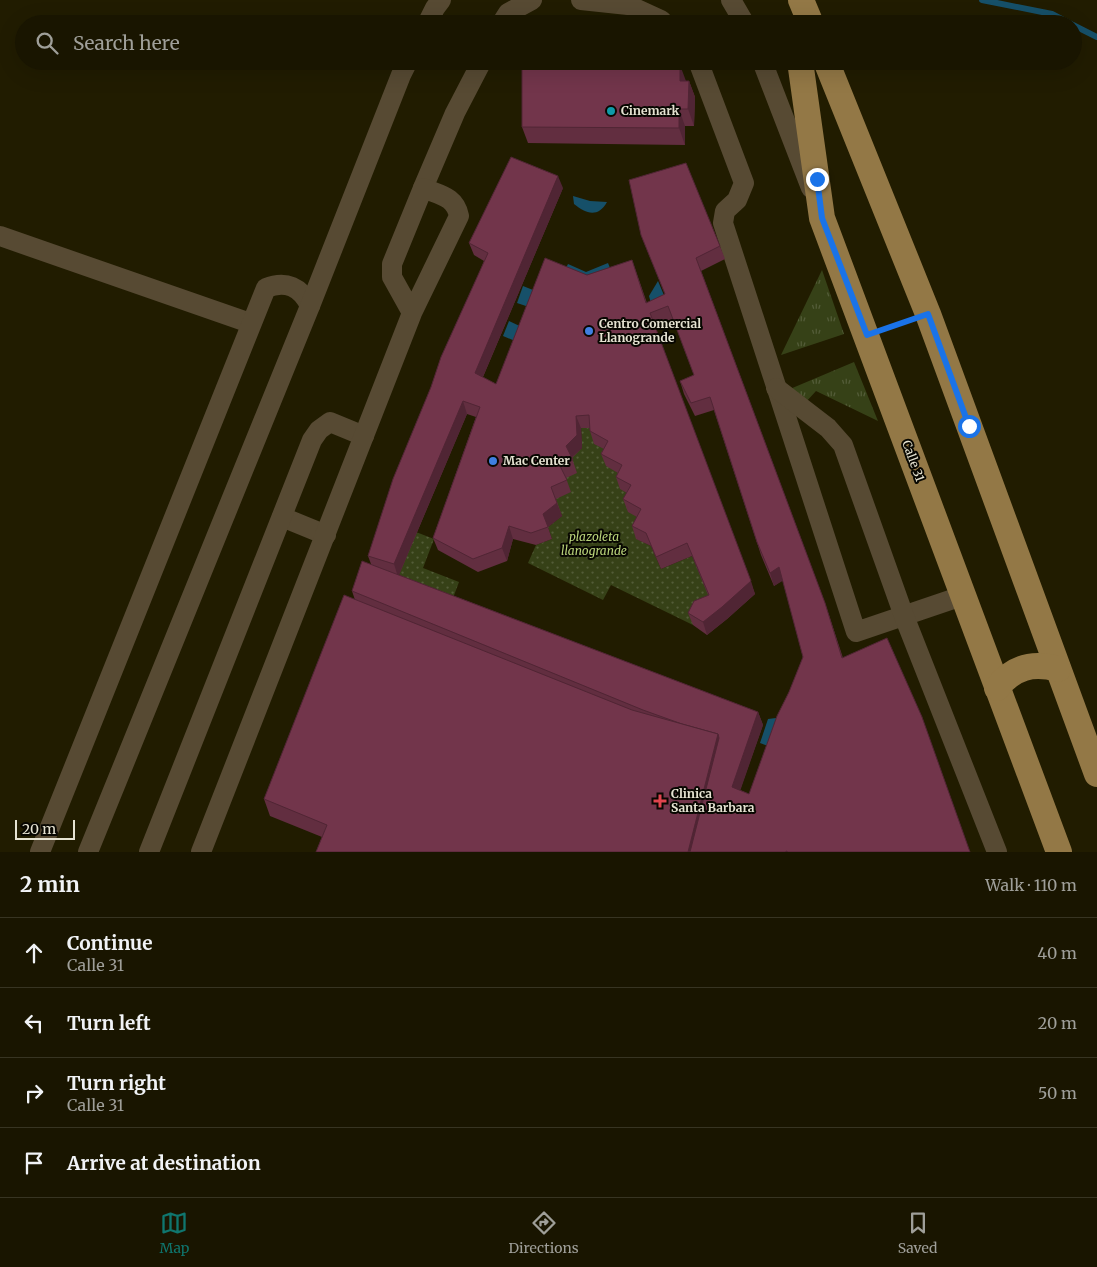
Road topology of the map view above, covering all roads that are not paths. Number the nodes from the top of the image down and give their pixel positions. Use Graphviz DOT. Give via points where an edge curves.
graph roads {
  1 [pos="441,0"];
  2 [pos="532,0"];
  3 [pos="581,0"];
  4 [pos="731,0"];
  5 [pos="792,0"];
  6 [pos="801,0"];
  7 [pos="432,15"];
  8 [pos="507,15"];
  9 [pos="650,15"];
  10 [pos="739,15"];
  11 [pos="794,15"];
  12 [pos="807,15"];
  13 [pos="404,70"];
  14 [pos="477,70"];
  15 [pos="701,70"];
  16 [pos="765,70"];
  17 [pos="801,70"];
  18 [pos="830,70"];
  19 [pos="423,188"];
  20 [pos="822,218"];
  21 [pos="0,236"];
  22 [pos="310,306"];
  23 [pos="412,313"];
  24 [pos="250,323"];
  25 [pos="776,388"];
  26 [pos="364,436"];
  27 [pos="282,517"];
  28 [pos="326,535"];
  29 [pos="962,596"];
  30 [pos="904,616"];
  31 [pos="1058,669"];
  32 [pos="997,688"];
  33 [pos="1097,774"];
  34 [pos="40,852"];
  35 [pos="88,852"];
  36 [pos="149,852"];
  37 [pos="201,852"];
  38 [pos="998,852"];
  39 [pos="1059,852"];
  1 -- 7 [label="street"];
  2 -- 8 [label="street"];
  3 -- 9 [label="street" via="628,5"];
  4 -- 10 [label="street"];
  5 -- 11 [label="main road"];
  6 -- 12 [label="main road"];
  13 -- 22 [label="street"];
  14 -- 19 [label="street"];
  15 -- 25 [label="street" via="744,183 737,200 725,211 723,222"];
  16 -- 20 [label="street"];
  17 -- 20 [label="main road, Calle 31"];
  18 -- 31 [label="main road" via="928,314"];
  19 -- 23 [label="street" via="392,264 392,277"];
  19 -- 23 [label="street" via="449,199 457,206 459,216"];
  20 -- 29 [label="main road, Calle 31"];
  21 -- 24 [label="street"];
  22 -- 24 [label="street" via="300,291 292,286 274,284 266,288"];
  22 -- 35 [label="street"];
  23 -- 26 [label="street"];
  24 -- 34 [label="street"];
  25 -- 30 [label="street" via="828,428 843,445"];
  25 -- 30 [label="street" via="856,632"];
  26 -- 27 [label="street" via="330,422 319,430 312,440"];
  26 -- 28 [label="street"];
  27 -- 28 [label="street"];
  27 -- 36 [label="street"];
  28 -- 37 [label="street"];
  29 -- 30 [label="street"];
  29 -- 32 [label="main road, Calle 31"];
  30 -- 38 [label="street"];
  31 -- 32 [label="main road" via="1035,665 1024,667 1013,672"];
  31 -- 33 [label="main road"];
  32 -- 39 [label="main road, Calle 31"];
}
